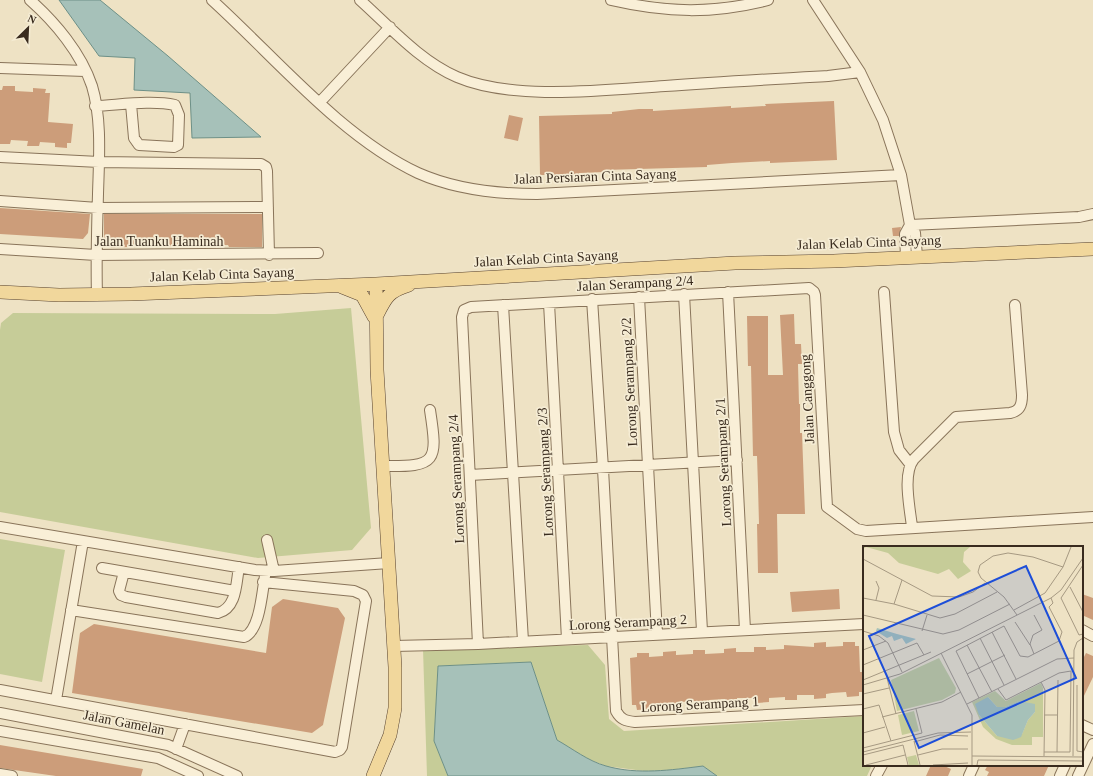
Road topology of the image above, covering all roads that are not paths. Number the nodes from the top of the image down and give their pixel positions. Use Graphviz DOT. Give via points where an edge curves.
graph roads {
  1 [pos="30,0"];
  2 [pos="212,0"];
  3 [pos="360,0"];
  4 [pos="611,0"];
  5 [pos="768,0"];
  6 [pos="813,0"];
  7 [pos="390,27"];
  8 [pos="0,68"];
  9 [pos="85,71"];
  10 [pos="860,72"];
  11 [pos="320,102"];
  12 [pos="131,104"];
  13 [pos="95,106"];
  14 [pos="0,157"];
  15 [pos="99,162"];
  16 [pos="901,175"];
  17 [pos="0,201"];
  18 [pos="268,207"];
  19 [pos="98,208"];
  20 [pos="1093,214"];
  21 [pos="910,225"];
  22 [pos="0,249"];
  23 [pos="1093,249"];
  24 [pos="318,253"];
  25 [pos="96,255"];
  26 [pos="269,255"];
  27 [pos="911,257"];
  28 [pos="426,280"];
  29 [pos="376,284"];
  30 [pos="331,286"];
  31 [pos="812,290"];
  32 [pos="0,292"];
  33 [pos="728,292"];
  34 [pos="884,292"];
  35 [pos="684,294"];
  36 [pos="97,295"];
  37 [pos="639,297"];
  38 [pos="592,299"];
  39 [pos="549,303"];
  40 [pos="504,306"];
  41 [pos="1015,306"];
  42 [pos="462,313"];
  43 [pos="375,318"];
  44 [pos="430,410"];
  45 [pos="737,460"];
  46 [pos="691,463"];
  47 [pos="910,464"];
  48 [pos="383,466"];
  49 [pos="648,466"];
  50 [pos="603,469"];
  51 [pos="559,471"];
  52 [pos="513,473"];
  53 [pos="470,475"];
  54 [pos="1093,517"];
  55 [pos="0,527"];
  56 [pos="912,527"];
  57 [pos="267,540"];
  58 [pos="83,541"];
  59 [pos="389,563"];
  60 [pos="239,567"];
  61 [pos="102,568"];
  62 [pos="270,571"];
  63 [pos="124,572"];
  64 [pos="264,582"];
  65 [pos="235,591"];
  66 [pos="71,610"];
  67 [pos="863,624"];
  68 [pos="745,630"];
  69 [pos="702,631"];
  70 [pos="1083,631"];
  71 [pos="657,634"];
  72 [pos="1093,636"];
  73 [pos="613,637"];
  74 [pos="567,639"];
  75 [pos="523,641"];
  76 [pos="478,644"];
  77 [pos="394,646"];
  78 [pos="0,690"];
  79 [pos="56,700"];
  80 [pos="863,710"];
  81 [pos="0,713"];
  82 [pos="185,724"];
  83 [pos="1083,726"];
  84 [pos="1093,730"];
  85 [pos="0,731"];
  86 [pos="1093,744"];
  87 [pos="176,749"];
  88 [pos="1083,765"];
  89 [pos="881,766"];
  90 [pos="974,766"];
  91 [pos="1065,766"];
  92 [pos="1083,766"];
  93 [pos="0,774"];
  94 [pos="12,776"];
  95 [pos="198,776"];
  96 [pos="237,776"];
  97 [pos="373,776"];
  98 [pos="876,776"];
  99 [pos="969,776"];
  100 [pos="1060,776"];
  101 [pos="1078,776"];
  1 -- 9 [label="street" via="60,30"];
  2 -- 11 [label="street, Jalan Persiaran Cinta Sayang"];
  3 -- 7 [label="street"];
  4 -- 5 [label="street" via="690,11 719,10"];
  6 -- 10 [label="street"];
  7 -- 10 [label="street" via="416,50 448,72 473,82 510,90 627,88"];
  7 -- 11 [label="street"];
  8 -- 9 [label="street"];
  9 -- 13 [label="street" via="92,86"];
  10 -- 16 [label="street" via="883,120"];
  11 -- 16 [label="street, Jalan Persiaran Cinta Sayang" via="359,136 405,166 439,180 504,193 562,193"];
  12 -- 12 [label="street" via="175,105 179,115 178,145 174,147 137,143 134,138"];
  12 -- 13 [label="street"];
  13 -- 15 [label="street"];
  14 -- 15 [label="street"];
  15 -- 18 [label="street" via="261,164 267,171"];
  15 -- 19 [label="street"];
  16 -- 21 [label="street"];
  17 -- 19 [label="street"];
  18 -- 19 [label="street"];
  18 -- 26 [label="street"];
  19 -- 25 [label="street"];
  20 -- 21 [label="street" via="1079,217"];
  21 -- 27 [label="street" via="905,234"];
  22 -- 25 [label="street, Jalan Tuanku Haminah"];
  23 -- 27 [label="main road, Jalan Kelab Cinta Sayang"];
  24 -- 26 [label="street, Jalan Tuanku Haminah"];
  25 -- 26 [label="street, Jalan Tuanku Haminah"];
  25 -- 36 [label="street"];
  27 -- 28 [label="main road, Jalan Kelab Cinta Sayang" via="735,263"];
  28 -- 29 [label="main road, Jalan Kelab Cinta Sayang"];
  28 -- 43 [label="main road" via="394,290 383,302"];
  29 -- 30 [label="main road, Jalan Kelab Cinta Sayang"];
  29 -- 43 [label="main road"];
  30 -- 36 [label="main road, Jalan Kelab Cinta Sayang"];
  30 -- 43 [label="main road" via="347,288 362,295"];
  31 -- 33 [label="street, Jalan Serampang 2/4" via="805,288"];
  31 -- 56 [label="street, Jalan Canggong" via="827,507 861,531"];
  32 -- 36 [label="main road, Jalan Kelab Cinta Sayang"];
  33 -- 35 [label="street, Jalan Serampang 2/4"];
  33 -- 45 [label="street, Lorong Serampang 2/1"];
  34 -- 47 [label="street" via="894,432 899,450"];
  35 -- 37 [label="street, Jalan Serampang 2/4"];
  35 -- 46 [label="street"];
  37 -- 38 [label="street, Jalan Serampang 2/4"];
  37 -- 49 [label="street, Lorong Serampang 2/2"];
  38 -- 39 [label="street, Jalan Serampang 2/4"];
  38 -- 50 [label="street, Lorong Serampang 1"];
  39 -- 40 [label="street, Jalan Serampang 2/4"];
  39 -- 51 [label="street, Lorong Serampang 2/3"];
  40 -- 42 [label="street, Jalan Serampang 2/4" via="471,307"];
  40 -- 52 [label="street"];
  41 -- 47 [label="street" via="1022,395 1020,408 1017,412 1010,413 956,417"];
  42 -- 53 [label="street, Lorong Serampang 2/4"];
  43 -- 48 [label="main road"];
  44 -- 48 [label="street" via="435,446 428,459 416,466"];
  45 -- 46 [label="street"];
  45 -- 68 [label="street, Lorong Serampang 2/1"];
  46 -- 49 [label="street"];
  46 -- 69 [label="street"];
  47 -- 56 [label="street" via="908,475"];
  48 -- 59 [label="main road"];
  49 -- 50 [label="street"];
  49 -- 71 [label="street, Lorong Serampang 2/2"];
  50 -- 51 [label="street"];
  50 -- 73 [label="street, Lorong Serampang 1"];
  51 -- 52 [label="street"];
  51 -- 74 [label="street, Lorong Serampang 2/3"];
  52 -- 53 [label="street"];
  52 -- 75 [label="street"];
  53 -- 76 [label="street, Lorong Serampang 2/4"];
  54 -- 56 [label="street"];
  55 -- 58 [label="street"];
  57 -- 62 [label="street"];
  58 -- 60 [label="street"];
  58 -- 66 [label="street"];
  59 -- 62 [label="street"];
  59 -- 77 [label="main road"];
  60 -- 62 [label="street"];
  60 -- 65 [label="street"];
  61 -- 63 [label="street"];
  62 -- 64 [label="street"];
  63 -- 65 [label="street"];
  63 -- 65 [label="street" via="119,591 121,595 178,607 218,613 225,611 233,601"];
  64 -- 66 [label="street" via="255,625 250,635 244,637"];
  64 -- 82 [label="street" via="359,592 366,601 342,747 335,752"];
  66 -- 79 [label="street"];
  67 -- 68 [label="street, Lorong Serampang 2"];
  68 -- 69 [label="street, Lorong Serampang 2"];
  69 -- 71 [label="street, Lorong Serampang 2"];
  70 -- 72 [label="street"];
  71 -- 73 [label="street, Lorong Serampang 2"];
  73 -- 74 [label="street, Lorong Serampang 2"];
  73 -- 80 [label="street, Lorong Serampang 1" via="616,712 622,719 635,722"];
  74 -- 75 [label="street, Lorong Serampang 2"];
  75 -- 76 [label="street, Lorong Serampang 2"];
  76 -- 77 [label="street, Lorong Serampang 2"];
  77 -- 97 [label="main road" via="392,722 386,747"];
  78 -- 79 [label="street"];
  79 -- 82 [label="street"];
  81 -- 87 [label="street, Jalan Gamelan" via="151,740"];
  82 -- 87 [label="street"];
  83 -- 84 [label="street"];
  85 -- 95 [label="street" via="158,758"];
  86 -- 88 [label="street"];
  87 -- 96 [label="street, Jalan Gamelan"];
  89 -- 98 [label="street"];
  90 -- 99 [label="street"];
  91 -- 100 [label="street"];
  92 -- 101 [label="street"];
  93 -- 94 [label="street"];
}
